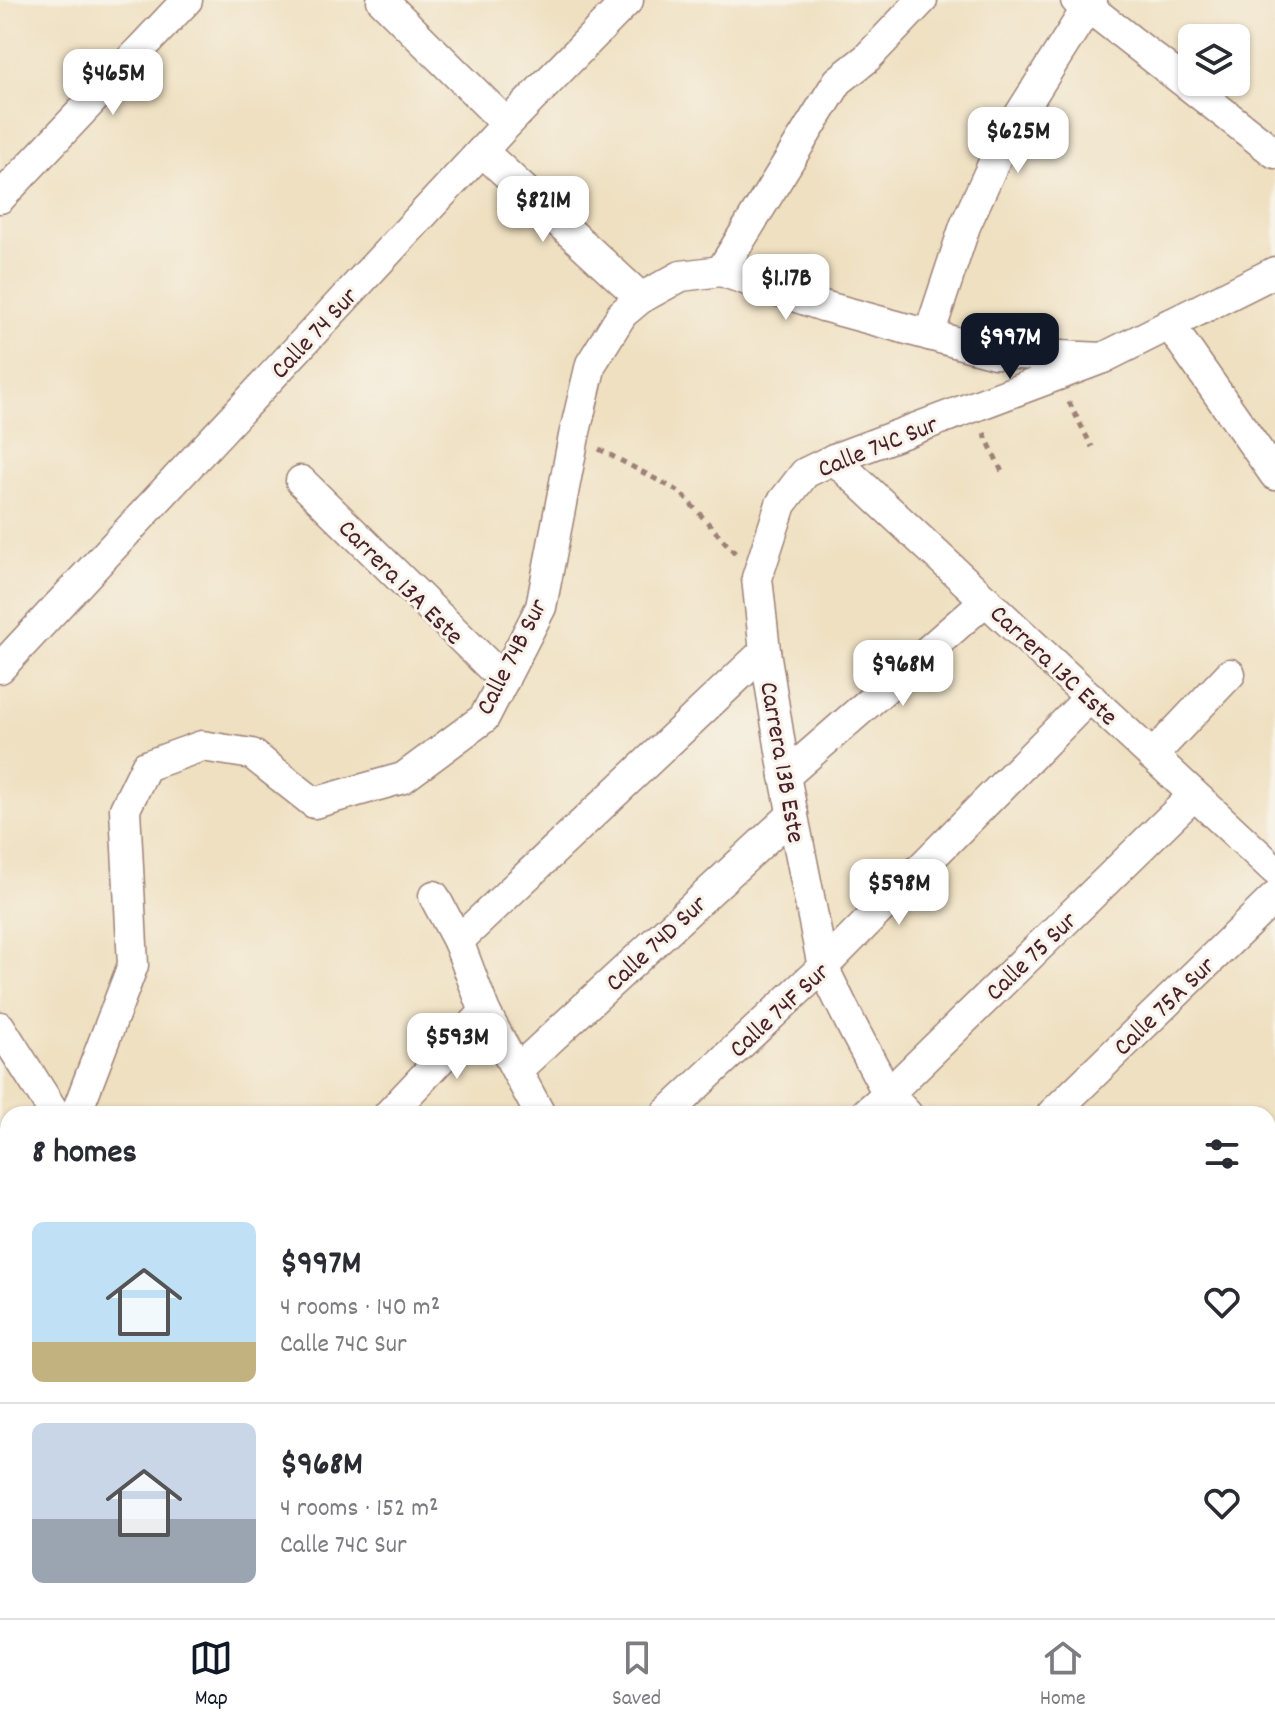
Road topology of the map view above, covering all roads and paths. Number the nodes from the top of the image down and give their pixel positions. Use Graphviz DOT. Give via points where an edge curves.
graph roads {
  1 [pos="187,0"];
  2 [pos="382,0"];
  3 [pos="628,0"];
  4 [pos="922,0"];
  5 [pos="1085,2"];
  6 [pos="507,124"];
  7 [pos="482,151"];
  8 [pos="1275,153"];
  9 [pos="0,198"];
  10 [pos="721,271"];
  11 [pos="1275,272"];
  12 [pos="641,298"];
  13 [pos="1169,324"];
  14 [pos="929,335"];
  15 [pos="1103,358"];
  16 [pos="1055,376"];
  17 [pos="972,407"];
  18 [pos="574,436"];
  19 [pos="1092,447"];
  20 [pos="834,459"];
  21 [pos="1002,472"];
  22 [pos="1275,475"];
  23 [pos="301,481"];
  24 [pos="757,578"];
  25 [pos="986,600"];
  26 [pos="765,651"];
  27 [pos="0,668"];
  28 [pos="1230,674"];
  29 [pos="504,680"];
  30 [pos="1090,697"];
  31 [pos="1152,756"];
  32 [pos="785,776"];
  33 [pos="1194,795"];
  34 [pos="793,814"];
  35 [pos="1275,870"];
  36 [pos="434,896"];
  37 [pos="1275,897"];
  38 [pos="458,941"];
  39 [pos="823,967"];
  40 [pos="485,1012"];
  41 [pos="0,1027"];
  42 [pos="517,1070"];
  43 [pos="898,1104"];
  44 [pos="50,1106"];
  45 [pos="79,1106"];
  46 [pos="397,1106"];
  47 [pos="536,1106"];
  48 [pos="675,1106"];
  49 [pos="1060,1106"];
  1 -- 9 [label="street"];
  2 -- 6 [label="street"];
  3 -- 6 [label="street, Calle 74 Sur"];
  4 -- 10 [label="street" via="838,81"];
  5 -- 8 [label="street"];
  5 -- 14 [label="street" via="1005,138 965,226"];
  6 -- 7 [label="street, Calle 74 Sur"];
  7 -- 12 [label="street"];
  7 -- 27 [label="street, Calle 74 Sur"];
  10 -- 12 [label="street, Calle 74B Sur" via="681,276"];
  10 -- 14 [label="street, Calle 74B Sur"];
  11 -- 13 [label="street, Calle 74C Sur"];
  12 -- 18 [label="street, Calle 74B Sur" via="622,314 591,364"];
  13 -- 15 [label="street, Calle 74C Sur"];
  13 -- 22 [label="street"];
  14 -- 15 [label="street, Calle 74B Sur" via="995,353"];
  15 -- 16 [label="street, Calle 74C Sur"];
  16 -- 17 [label="street, Calle 74C Sur"];
  16 -- 19 [label="path"];
  17 -- 20 [label="street, Calle 74C Sur"];
  17 -- 21 [label="path"];
  18 -- 24 [label="path" via="680,492"];
  18 -- 29 [label="street, Calle 74B Sur" via="541,607"];
  20 -- 24 [label="street, Calle 74C Sur" via="805,473 781,504"];
  20 -- 25 [label="street, Carrera 13C Este"];
  23 -- 29 [label="street, Carrera 13A Este"];
  24 -- 26 [label="street, Carrera 13B Este"];
  25 -- 30 [label="street, Carrera 13C Este"];
  25 -- 32 [label="street"];
  26 -- 32 [label="street, Carrera 13B Este"];
  26 -- 38 [label="street"];
  28 -- 31 [label="street"];
  29 -- 45 [label="street, Calle 74B Sur" via="484,718 403,778 314,803 252,754 202,746 146,766 125,809 133,965"];
  30 -- 31 [label="street, Carrera 13C Este"];
  30 -- 39 [label="street, Calle 74F Sur"];
  31 -- 33 [label="street, Carrera 13C Este"];
  32 -- 34 [label="street, Carrera 13B Este"];
  33 -- 35 [label="street, Carrera 13C Este"];
  33 -- 43 [label="street, Calle 75 Sur"];
  34 -- 39 [label="street, Carrera 13B Este"];
  34 -- 42 [label="street, Calle 74D Sur"];
  36 -- 38 [label="street"];
  37 -- 49 [label="street, Calle 75A Sur"];
  38 -- 40 [label="street"];
  39 -- 43 [label="street, Carrera 13B Este"];
  39 -- 48 [label="street, Calle 74F Sur"];
  40 -- 42 [label="street"];
  40 -- 46 [label="street"];
  41 -- 44 [label="street"];
  42 -- 47 [label="street"];
}
